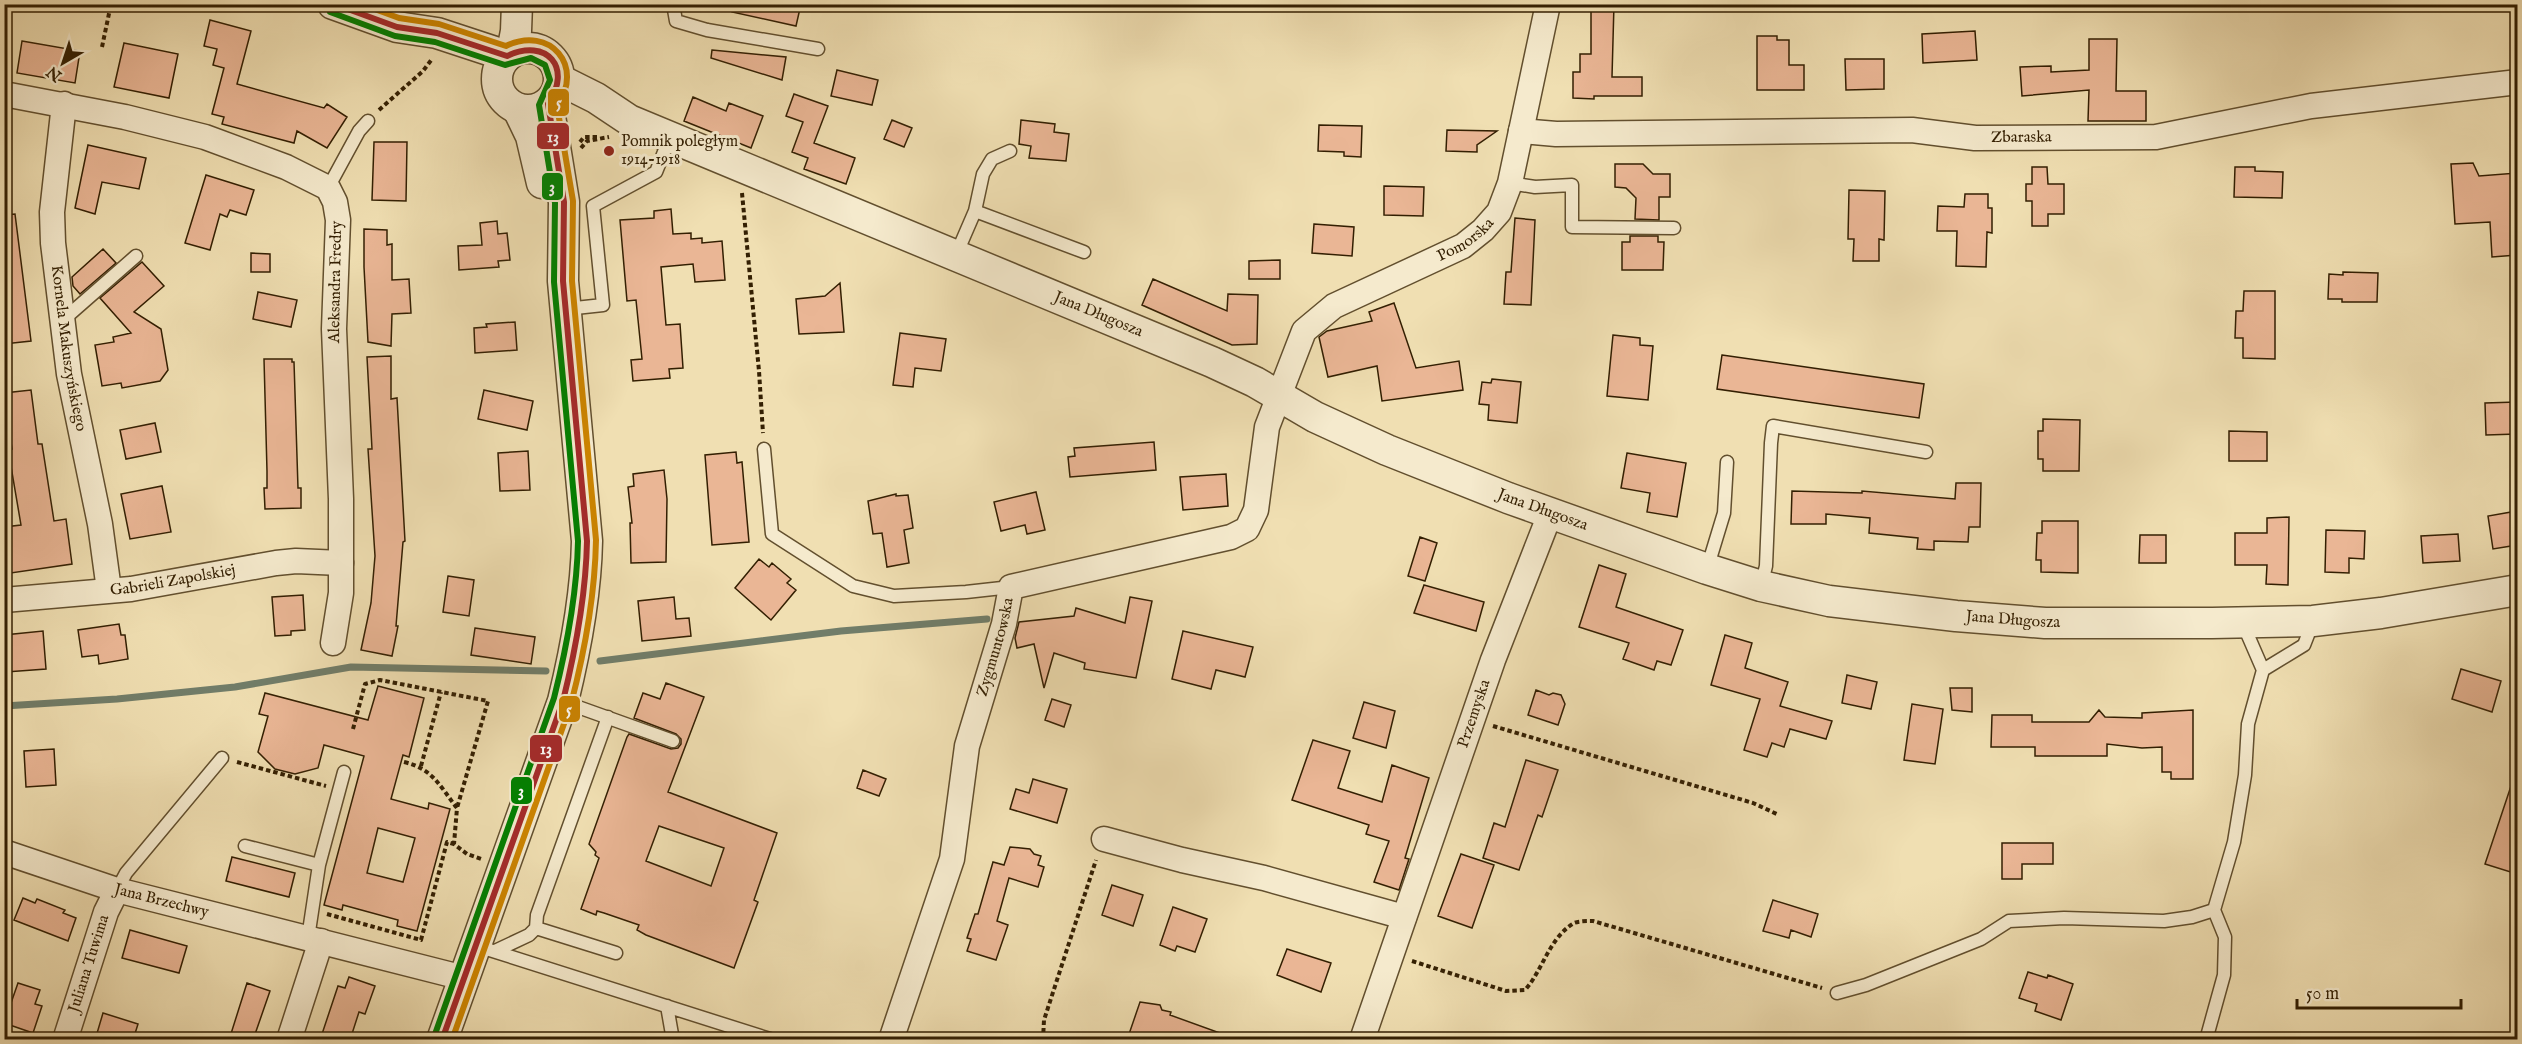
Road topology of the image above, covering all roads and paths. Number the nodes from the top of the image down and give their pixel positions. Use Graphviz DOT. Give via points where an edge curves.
graph roads {
  1 [pos="111,4"];
  2 [pos="333,4"];
  3 [pos="518,4"];
  4 [pos="533,4"];
  5 [pos="673,4"];
  6 [pos="1548,4"];
  7 [pos="102,46"];
  8 [pos="818,49"];
  9 [pos="432,59"];
  10 [pos="514,60"];
  11 [pos="2517,82"];
  12 [pos="4,94"];
  13 [pos="553,95"];
  14 [pos="64,104"];
  15 [pos="518,109"];
  16 [pos="629,120"];
  17 [pos="368,121"];
  18 [pos="1521,131"];
  19 [pos="670,137"];
  20 [pos="580,150"];
  21 [pos="1010,151"];
  22 [pos="745,168"];
  23 [pos="1510,183"];
  24 [pos="328,188"];
  25 [pos="975,211"];
  26 [pos="1674,228"];
  27 [pos="1084,252"];
  28 [pos="956,255"];
  29 [pos="136,256"];
  30 [pos="564,295"];
  31 [pos="62,321"];
  32 [pos="1278,396"];
  33 [pos="764,449"];
  34 [pos="1926,452"];
  35 [pos="1727,462"];
  36 [pos="1550,514"];
  37 [pos="340,563"];
  38 [pos="1707,569"];
  39 [pos="1761,586"];
  40 [pos="1011,587"];
  41 [pos="109,590"];
  42 [pos="2517,590"];
  43 [pos="4,600"];
  44 [pos="2313,621"];
  45 [pos="2242,622"];
  46 [pos="333,644"];
  47 [pos="2263,670"];
  48 [pos="441,692"];
  49 [pos="563,701"];
  50 [pos="608,717"];
  51 [pos="1472,720"];
  52 [pos="353,729"];
  53 [pos="673,741"];
  54 [pos="222,758"];
  55 [pos="404,762"];
  56 [pos="421,766"];
  57 [pos="344,772"];
  58 [pos="339,790"];
  59 [pos="458,807"];
  60 [pos="1779,815"];
  61 [pos="1104,839"];
  62 [pos="454,844"];
  63 [pos="245,846"];
  64 [pos="4,852"];
  65 [pos="319,865"];
  66 [pos="504,867"];
  67 [pos="117,890"];
  68 [pos="312,910"];
  69 [pos="2214,910"];
  70 [pos="1404,917"];
  71 [pos="536,928"];
  72 [pos="314,940"];
  73 [pos="485,949"];
  74 [pos="616,953"];
  75 [pos="1391,956"];
  76 [pos="464,978"];
  77 [pos="1837,993"];
  78 [pos="667,1006"];
  79 [pos="64,1040"];
  80 [pos="289,1040"];
  81 [pos="442,1040"];
  82 [pos="673,1040"];
  83 [pos="773,1040"];
  84 [pos="891,1040"];
  85 [pos="1043,1040"];
  86 [pos="1362,1040"];
  87 [pos="2206,1040"];
  1 -- 7 [label="path"];
  2 -- 10 [label="street" via="397,27 437,33"];
  3 -- 10 [label="street"];
  4 -- 10 [label="street"];
  5 -- 8 [label="lane" via="676,21"];
  6 -- 18 [label="street, Pomorska"];
  9 -- 17 [label="path"];
  10 -- 13 [label="street" via="555,62"];
  10 -- 15 [label="street" via="503,99"];
  11 -- 18 [label="street, Zbaraska" via="2311,106 2156,137 1975,138 1912,130 1556,134"];
  12 -- 14 [label="street"];
  13 -- 15 [label="street" via="534,110"];
  13 -- 16 [label="street, Jana Długosza" via="594,115"];
  13 -- 30 [label="street" via="564,202"];
  14 -- 24 [label="street" via="206,137 286,167"];
  14 -- 31 [label="street, Kornela Makuszyńskiego" via="52,212"];
  15 -- 30 [label="street" via="531,136 542,176 549,232"];
  16 -- 19 [label="street, Jana Długosza"];
  16 -- 20 [label="path" via="623,135 587,141"];
  17 -- 24 [label="lane" via="359,130"];
  18 -- 23 [label="street, Pomorska"];
  19 -- 22 [label="street, Jana Długosza"];
  19 -- 30 [label="lane" via="656,172 593,206 603,305"];
  21 -- 25 [label="lane" via="992,159 983,174"];
  22 -- 28 [label="street, Jana Długosza"];
  22 -- 33 [label="path" via="742,190"];
  23 -- 26 [label="lane" via="1535,187 1572,185 1572,227"];
  23 -- 32 [label="street, Pomorska" via="1499,212 1475,238 1334,306 1317,318 1304,331"];
  24 -- 37 [label="street, Aleksandra Fredry" via="338,220 334,329"];
  25 -- 27 [label="lane"];
  25 -- 28 [label="lane"];
  28 -- 32 [label="street, Jana Długosza" via="1180,348"];
  29 -- 31 [label="lane"];
  30 -- 49 [label="street" via="587,541 583,604"];
  31 -- 41 [label="street, Kornela Makuszyńskiego"];
  32 -- 36 [label="street, Jana Długosza" via="1387,450"];
  32 -- 40 [label="street, Zygmuntowska" via="1268,427 1256,510 1247,529 1231,537"];
  33 -- 40 [label="lane" via="772,534 853,586 894,596"];
  34 -- 39 [label="lane" via="1773,426 1766,566"];
  35 -- 38 [label="lane" via="1724,513"];
  36 -- 38 [label="street, Jana Długosza"];
  36 -- 51 [label="street, Przemyska"];
  37 -- 41 [label="street, Gabrieli Zapolskiej" via="276,563"];
  37 -- 46 [label="street, Aleksandra Fredry" via="341,593"];
  38 -- 39 [label="street, Jana Długosza"];
  39 -- 45 [label="street, Jana Długosza" via="1829,601 2003,620 2097,624"];
  40 -- 84 [label="street, Zygmuntowska" via="1004,624 967,746 952,860"];
  41 -- 43 [label="street, Gabrieli Zapolskiej"];
  42 -- 44 [label="street, Jana Długosza"];
  44 -- 45 [label="street, Jana Długosza"];
  44 -- 47 [label="lane" via="2304,645"];
  45 -- 47 [label="lane"];
  47 -- 69 [label="lane" via="2248,724 2245,775 2234,842"];
  48 -- 52 [label="path" via="380,680 365,684"];
  48 -- 56 [label="path"];
  48 -- 59 [label="path" via="488,701"];
  49 -- 50 [label="lane"];
  49 -- 66 [label="street"];
  50 -- 53 [label="lane"];
  50 -- 71 [label="lane" via="537,915"];
  51 -- 60 [label="path" via="1753,803"];
  51 -- 70 [label="street, Przemyska"];
  54 -- 58 [label="path"];
  54 -- 67 [label="lane" via="126,873"];
  55 -- 56 [label="path"];
  56 -- 59 [label="path"];
  57 -- 58 [label="lane"];
  58 -- 65 [label="lane"];
  59 -- 62 [label="path"];
  61 -- 70 [label="street"];
  61 -- 85 [label="path" via="1044,1020"];
  62 -- 66 [label="path" via="467,854"];
  62 -- 68 [label="path" via="447,842 421,940"];
  63 -- 65 [label="lane"];
  64 -- 67 [label="street, Jana Brzechwy"];
  65 -- 68 [label="lane"];
  66 -- 73 [label="street"];
  67 -- 72 [label="street, Jana Brzechwy"];
  67 -- 79 [label="street, Juliana Tuwima" via="106,912"];
  68 -- 72 [label="lane"];
  69 -- 77 [label="lane" via="2164,921 2009,921 1981,939"];
  69 -- 87 [label="lane" via="2225,937 2224,975"];
  70 -- 75 [label="street, Przemyska"];
  71 -- 73 [label="lane" via="529,935"];
  71 -- 74 [label="lane"];
  72 -- 76 [label="street, Jana Brzechwy"];
  72 -- 80 [label="street"];
  73 -- 76 [label="street"];
  73 -- 78 [label="lane"];
  75 -- 77 [label="path" via="1506,991 1525,990 1559,936 1575,922 1593,921"];
  75 -- 86 [label="street, Przemyska"];
  76 -- 81 [label="street"];
  78 -- 82 [label="lane"];
  78 -- 83 [label="lane"];
}
